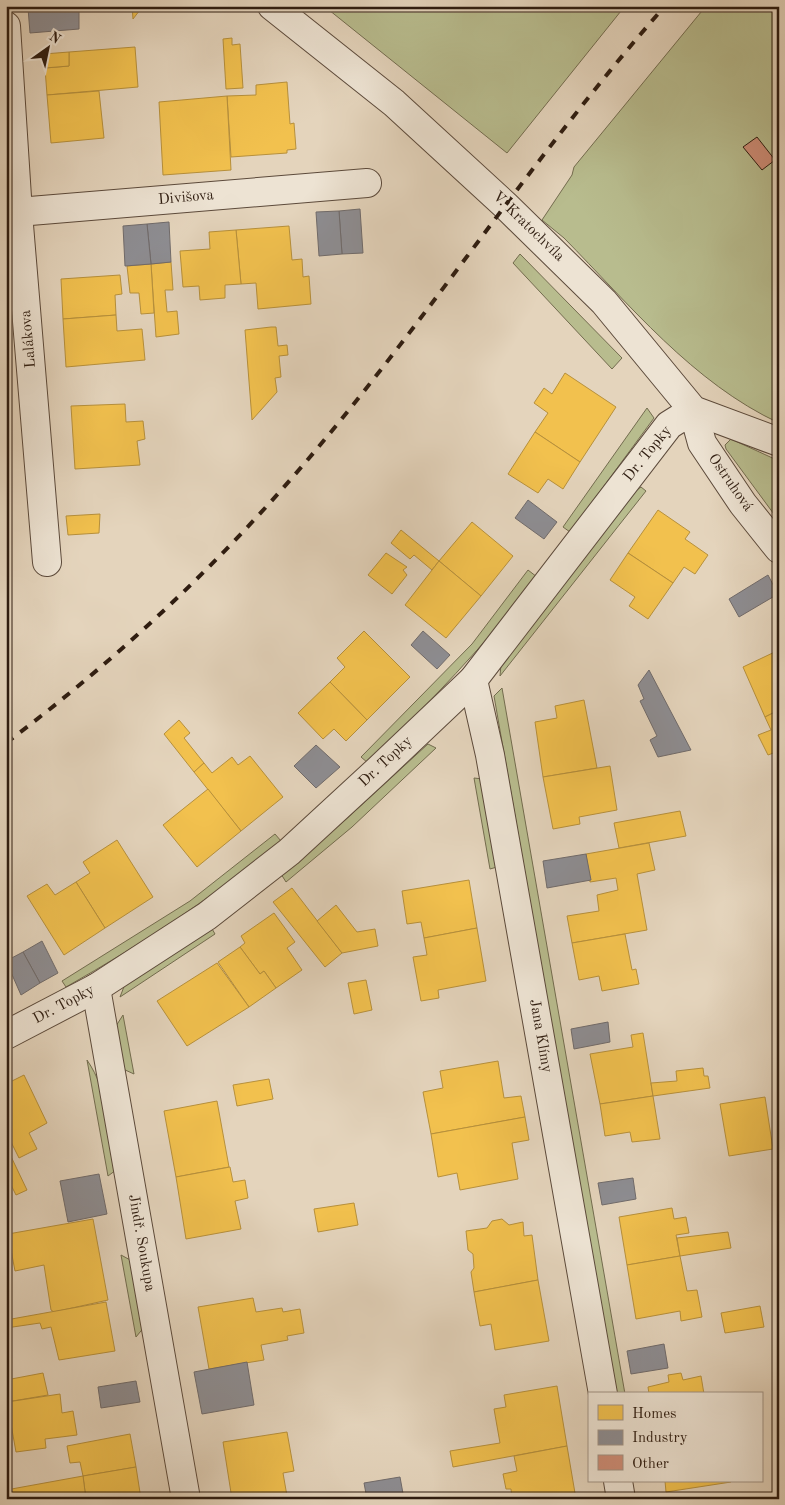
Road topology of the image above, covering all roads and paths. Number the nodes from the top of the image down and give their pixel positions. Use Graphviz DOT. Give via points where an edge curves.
graph roads {
  1 [pos="272,6"];
  2 [pos="6,26"];
  3 [pos="367,183"];
  4 [pos="12,213"];
  5 [pos="693,410"];
  6 [pos="779,442"];
  7 [pos="779,549"];
  8 [pos="47,562"];
  9 [pos="473,680"];
  10 [pos="96,988"];
  11 [pos="6,1035"];
  12 [pos="603,1392"];
  13 [pos="618,1482"];
  14 [pos="186,1499"];
  15 [pos="621,1499"];
  1 -- 5 [label="street, V. Kratochvíla" via="394,103 505,205 604,302"];
  2 -- 4 [label="street, Lalákova"];
  3 -- 4 [label="street, Divišova"];
  4 -- 8 [label="street, Lalákova"];
  5 -- 6 [label="street"];
  5 -- 7 [label="street, Ostruhová" via="702,443 743,504"];
  5 -- 9 [label="street, Dr. Topky" via="669,425"];
  9 -- 10 [label="street, Dr. Topky" via="289,852 207,916"];
  9 -- 12 [label="street, Jana Klímy" via="490,755"];
  10 -- 11 [label="street, Dr. Topky"];
  10 -- 14 [label="street, Jindř. Soukupa"];
  13 -- 15 [label="street"];
}
